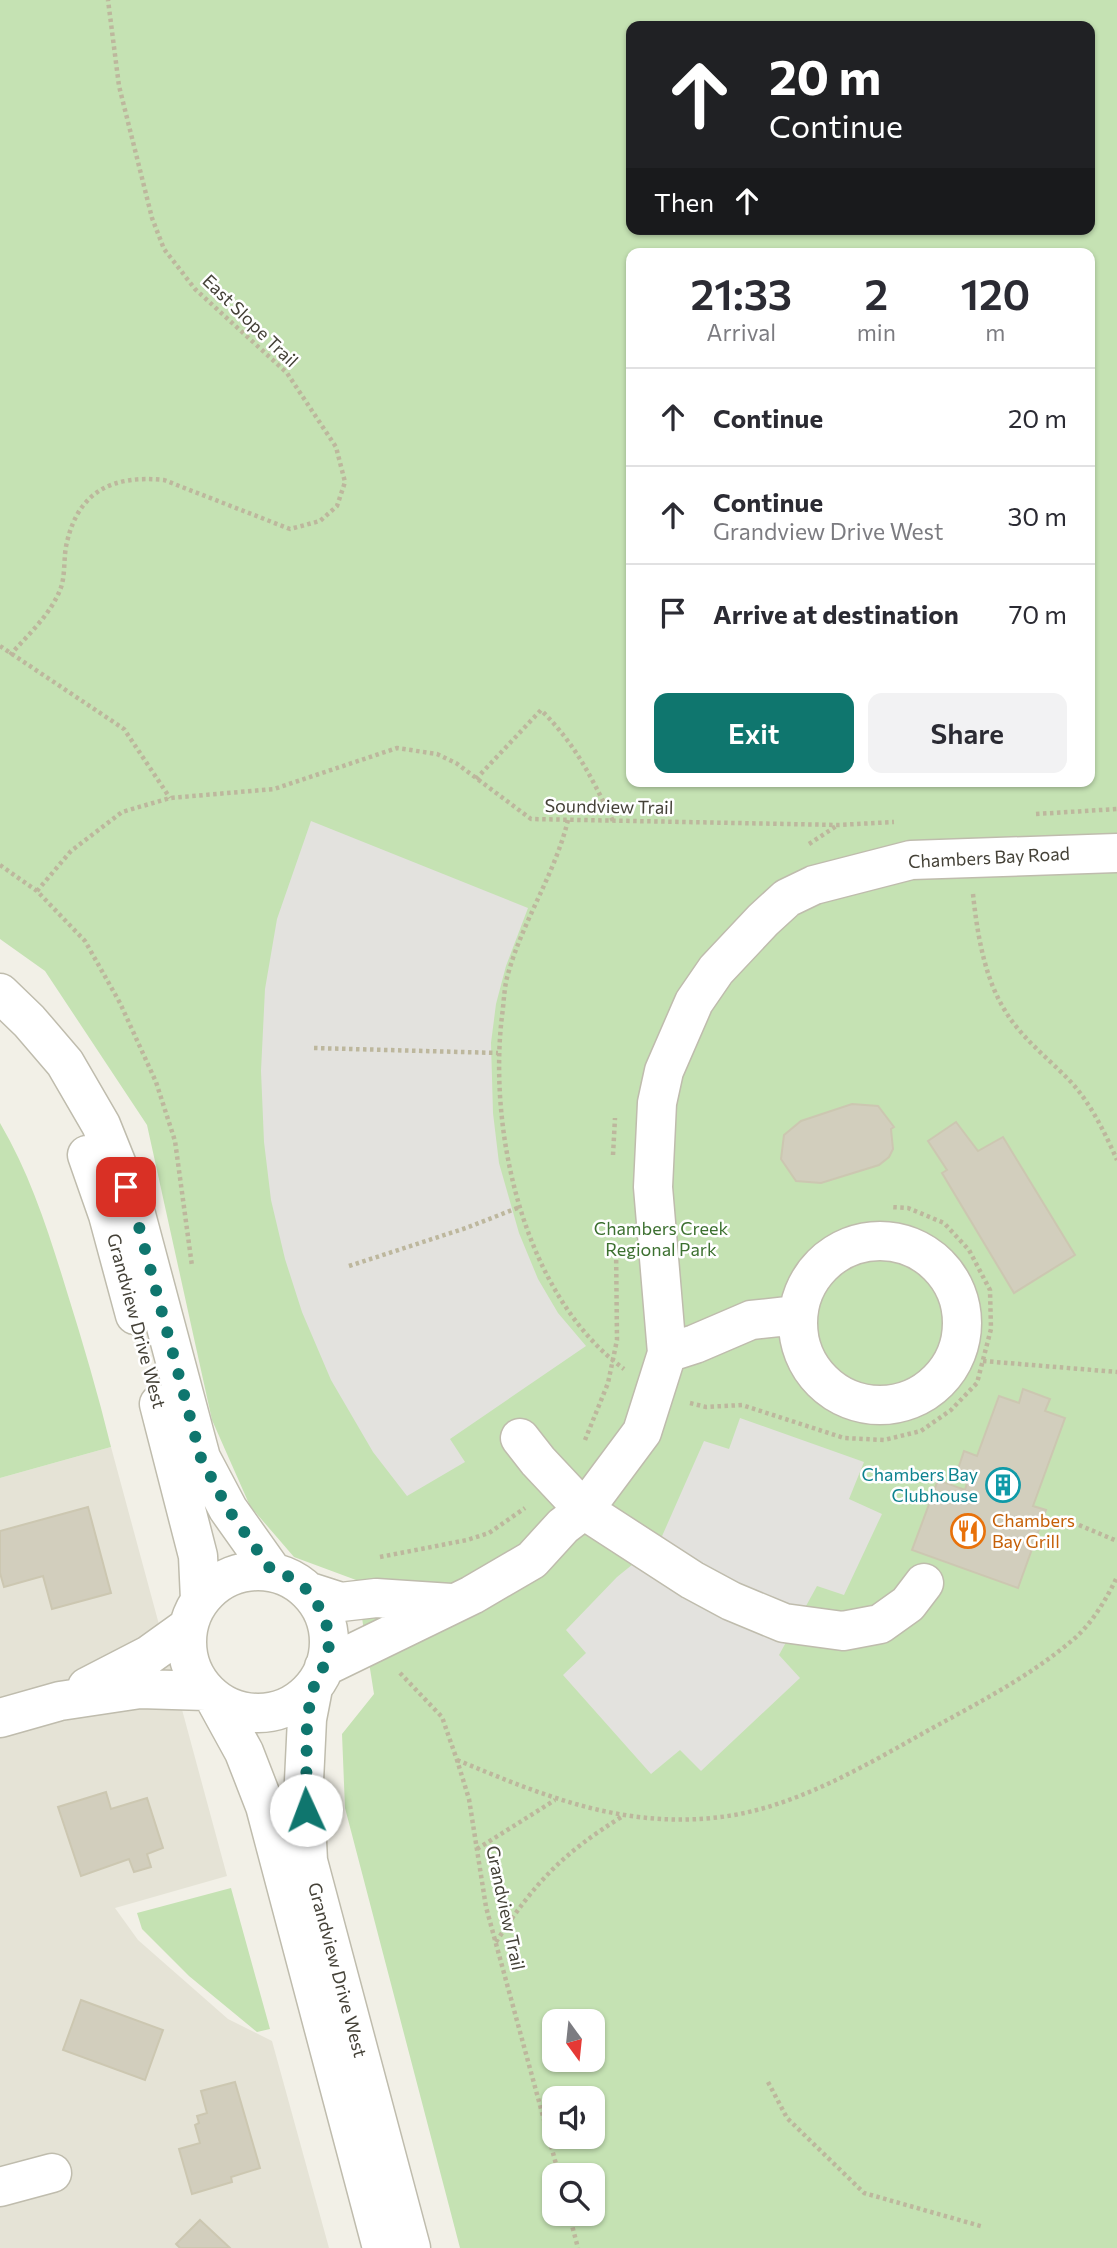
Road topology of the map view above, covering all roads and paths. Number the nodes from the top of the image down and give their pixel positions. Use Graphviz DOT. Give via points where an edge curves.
graph roads {
  1 [pos="108,0"];
  2 [pos="0,646"];
  3 [pos="10,654"];
  4 [pos="476,779"];
  5 [pos="170,798"];
  6 [pos="1117,809"];
  7 [pos="1023,815"];
  8 [pos="568,820"];
  9 [pos="613,821"];
  10 [pos="904,821"];
  11 [pos="1117,853"];
  12 [pos="0,865"];
  13 [pos="37,891"];
  14 [pos="973,891"];
  15 [pos="0,993"];
  16 [pos="0,1028"];
  17 [pos="314,1048"];
  18 [pos="498,1053"];
  19 [pos="1117,1160"];
  20 [pos="520,1207"];
  21 [pos="891,1207"];
  22 [pos="349,1266"];
  23 [pos="194,1274"];
  24 [pos="797,1315"];
  25 [pos="667,1353"];
  26 [pos="983,1361"];
  27 [pos="1117,1372"];
  28 [pos="656,1392"];
  29 [pos="520,1438"];
  30 [pos="555,1480"];
  31 [pos="584,1510"];
  32 [pos="1079,1525"];
  33 [pos="1117,1541"];
  34 [pos="369,1560"];
  35 [pos="272,1571"];
  36 [pos="1117,1577"];
  37 [pos="924,1583"];
  38 [pos="310,1592"];
  39 [pos="451,1603"];
  40 [pos="194,1613"];
  41 [pos="391,1665"];
  42 [pos="319,1677"];
  43 [pos="211,1696"];
  44 [pos="60,1701"];
  45 [pos="0,1718"];
  46 [pos="457,1760"];
  47 [pos="555,1800"];
  48 [pos="624,1815"];
  49 [pos="477,1849"];
  50 [pos="496,1942"];
  51 [pos="768,2082"];
  52 [pos="556,2163"];
  53 [pos="52,2173"];
  54 [pos="0,2187"];
  55 [pos="572,2226"];
  56 [pos="984,2227"];
  57 [pos="382,2248"];
  58 [pos="411,2248"];
  59 [pos="578,2248"];
  1 -- 3 [label="path, East Slope Trail" via="119,86 164,249 195,289 287,373 336,447 345,482 337,506 320,521 290,529 164,480 115,482 89,496 74,518 61,589 41,621"];
  2 -- 3 [label="path"];
  3 -- 5 [label="path" via="124,729"];
  4 -- 5 [label="path, Soundview Trail" via="437,754 397,748 274,789"];
  4 -- 8 [label="path, Soundview Trail" via="531,819"];
  4 -- 9 [label="path" via="541,710 584,762"];
  5 -- 13 [label="path, Soundview Trail" via="122,812 71,851"];
  6 -- 7 [label="path"];
  8 -- 9 [label="path, Soundview Trail"];
  8 -- 18 [label="path" via="560,852 508,975"];
  9 -- 10 [label="path, Soundview Trail" via="838,825"];
  11 -- 25 [label="street, Chambers Bay Road" via="911,860 837,878 787,898 716,970 677,1037 657,1103 653,1186"];
  12 -- 13 [label="path"];
  13 -- 23 [label="path" via="85,941 156,1082 174,1140"];
  14 -- 19 [label="path" via="976,926 1004,1009 1028,1042 1072,1083 1105,1132"];
  15 -- 35 [label="street, Grandview Drive West" via="65,1063 101,1125 134,1208 201,1458 228,1509"];
  16 -- 40 [label="street, Grandview Drive West" via="46,1080 80,1137 108,1214 198,1556 201,1579"];
  17 -- 18 [label="path"];
  18 -- 20 [label="path" via="499,1105"];
  20 -- 22 [label="path"];
  20 -- 28 [label="path" via="563,1302 587,1336"];
  21 -- 26 [label="path" via="908,1208 944,1223 969,1250 990,1290 991,1329"];
  24 -- 24 [label="street" via="799,1343 810,1368 829,1388 853,1402 881,1406 925,1392 951,1367 961,1342 963,1315 956,1288 941,1266 919,1250 893,1241 866,1241 830,1258 804,1289"];
  24 -- 25 [label="street" via="751,1320"];
  25 -- 28 [label="street, Chambers Bay Road"];
  26 -- 27 [label="path"];
  26 -- 28 [label="path" via="977,1383 951,1410 921,1431 884,1440 844,1438 742,1405 699,1407"];
  28 -- 31 [label="street, Chambers Bay Road" via="642,1432"];
  29 -- 30 [label="street"];
  30 -- 31 [label="street"];
  30 -- 34 [label="path" via="489,1533"];
  31 -- 37 [label="street" via="692,1580 784,1623 843,1631 880,1624 908,1604"];
  31 -- 39 [label="street, Chambers Bay Road" via="531,1560"];
  32 -- 33 [label="path"];
  35 -- 38 [label="street"];
  35 -- 40 [label="street" via="251,1570 224,1578"];
  36 -- 48 [label="path" via="1108,1597 1077,1636 1034,1670 819,1787 763,1809 712,1818"];
  38 -- 39 [label="street, Chambers Bay Road" via="341,1602 376,1598"];
  38 -- 42 [label="street" via="326,1619 329,1651"];
  39 -- 42 [label="street, Chambers Bay Road"];
  40 -- 43 [label="street" via="187,1652"];
  40 -- 44 [label="street" via="149,1655"];
  41 -- 46 [label="path, Grandview Trail" via="442,1717"];
  42 -- 43 [label="street" via="297,1702 267,1713 241,1711"];
  42 -- 58 [label="street, Grandview Drive West" via="306,1746 308,1861"];
  43 -- 44 [label="street" via="140,1689"];
  43 -- 57 [label="street, Grandview Drive West" via="244,1752 265,1806"];
  44 -- 45 [label="street"];
  46 -- 47 [label="path"];
  46 -- 49 [label="path, Grandview Trail"];
  47 -- 48 [label="path"];
  47 -- 49 [label="path"];
  48 -- 50 [label="path" via="563,1857 534,1888"];
  49 -- 50 [label="path, Grandview Trail"];
  50 -- 52 [label="path, Grandview Trail"];
  51 -- 56 [label="path" via="787,2118 864,2193"];
  53 -- 54 [label="street"];
  55 -- 59 [label="path"];
}
